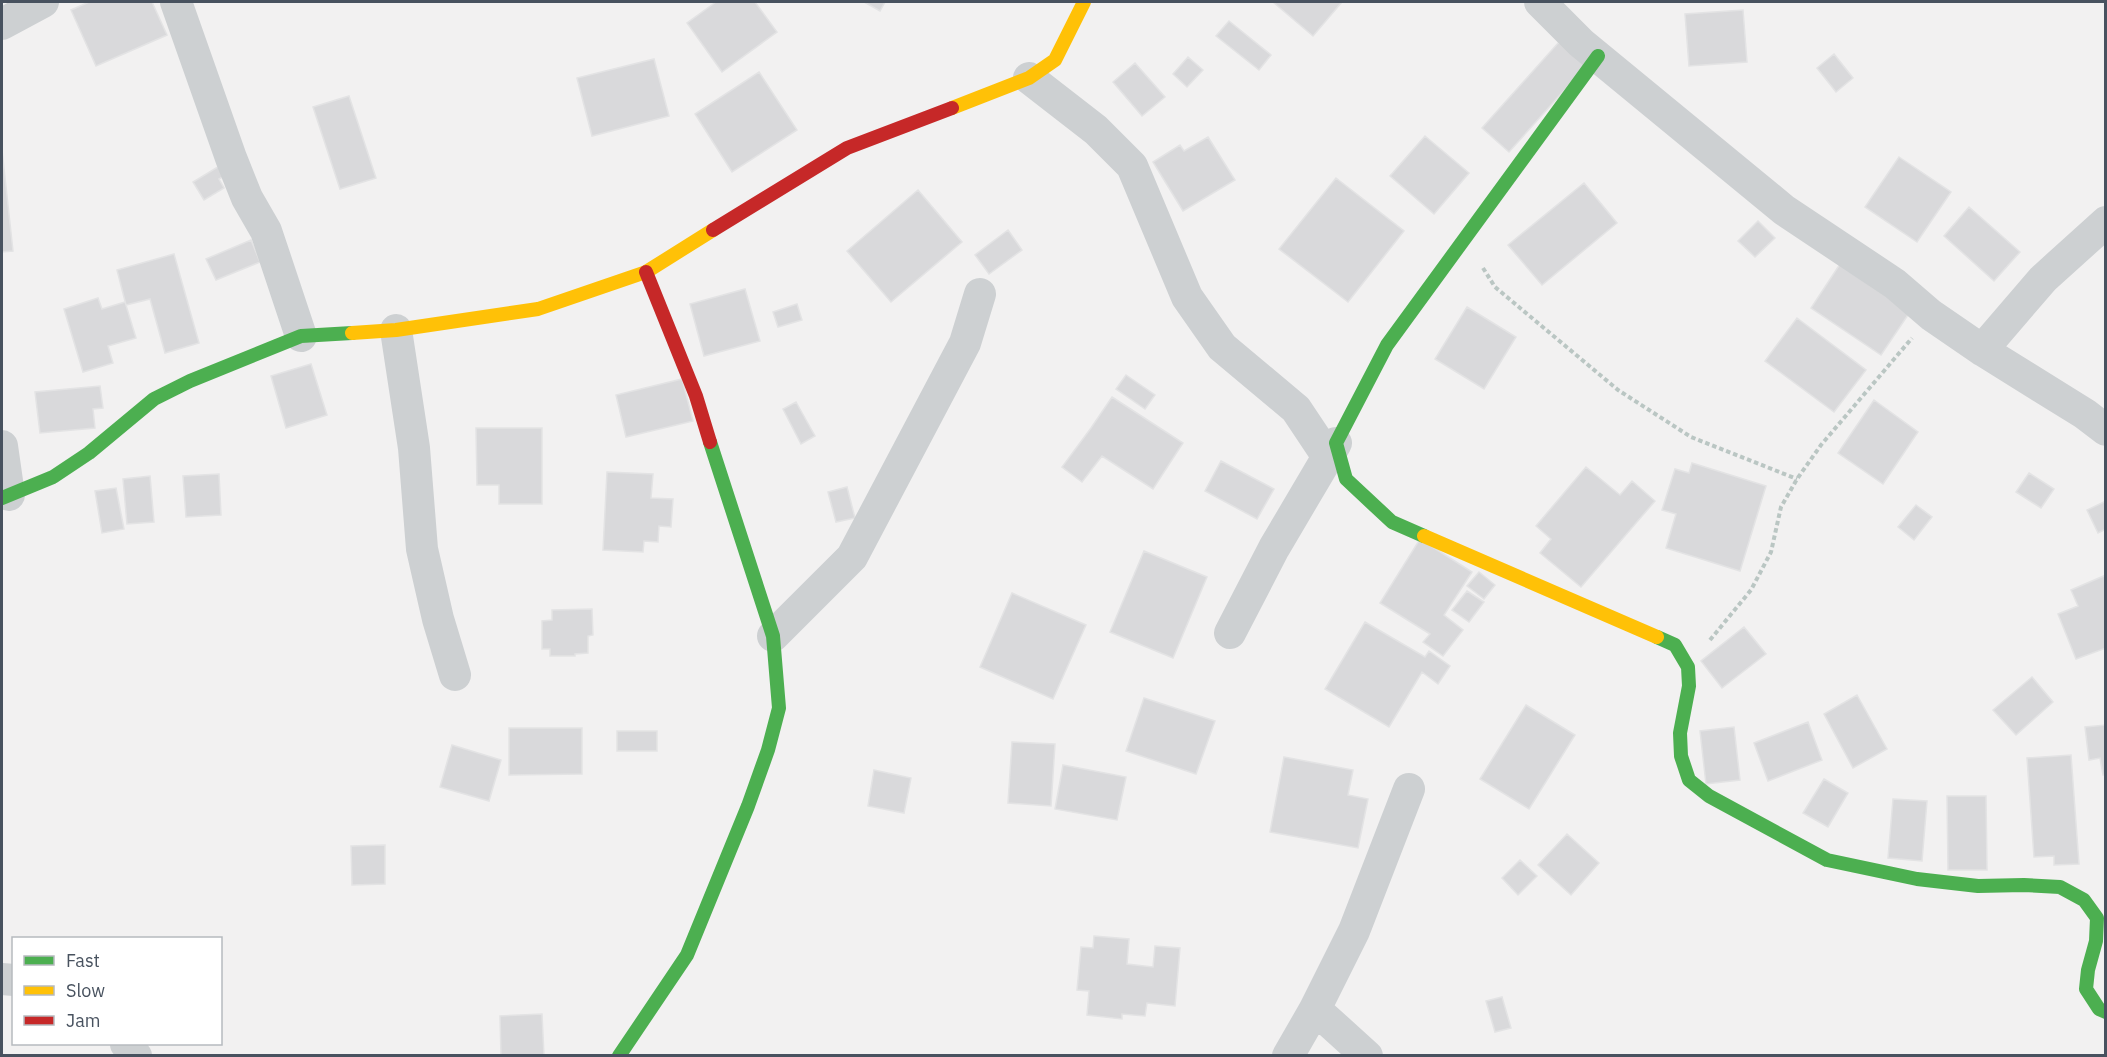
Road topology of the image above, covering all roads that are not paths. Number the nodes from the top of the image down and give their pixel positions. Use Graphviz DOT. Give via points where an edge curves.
graph roads {
  1 [pos="43,2"];
  2 [pos="176,2"];
  3 [pos="1084,2"];
  4 [pos="1540,2"];
  5 [pos="2,24"];
  6 [pos="1598,56"];
  7 [pos="1029,78"];
  8 [pos="2106,222"];
  9 [pos="646,272"];
  10 [pos="980,294"];
  11 [pos="396,330"];
  12 [pos="301,336"];
  13 [pos="1982,350"];
  14 [pos="2106,430"];
  15 [pos="2,446"];
  16 [pos="1332,450"];
  17 [pos="5,496"];
  18 [pos="1230,633"];
  19 [pos="773,636"];
  20 [pos="455,675"];
  21 [pos="1409,789"];
  22 [pos="1315,1009"];
  23 [pos="2106,1012"];
  24 [pos="619,1056"];
  25 [pos="1288,1056"];
  26 [pos="1367,1056"];
  1 -- 5 [label="street"];
  2 -- 12 [label="street" via="231,158 266,231"];
  3 -- 7 [label="street" via="1055,60"];
  4 -- 6 [label="street"];
  6 -- 13 [label="street" via="1784,210"];
  6 -- 16 [label="street" via="1387,345"];
  7 -- 9 [label="street" via="847,148"];
  7 -- 16 [label="street" via="1096,130 1132,166 1187,297 1222,347 1296,409"];
  8 -- 13 [label="street" via="2043,279"];
  9 -- 11 [label="street" via="538,309"];
  9 -- 19 [label="street" via="696,396"];
  10 -- 19 [label="street" via="965,343 852,557"];
  11 -- 12 [label="street"];
  11 -- 20 [label="street" via="414,448 422,549"];
  12 -- 17 [label="street" via="154,399 89,453 53,477"];
  13 -- 14 [label="street"];
  15 -- 17 [label="street"];
  16 -- 18 [label="street"];
  16 -- 23 [label="street" via="1346,479 1392,522 1675,645 1688,667 1681,756 1689,780 1709,796 1827,860 1978,886 2060,887 2084,900 2097,918 2086,989 2099,1010"];
  19 -- 24 [label="street" via="779,708 748,806 687,955"];
  21 -- 22 [label="street" via="1354,931"];
  22 -- 25 [label="street"];
  22 -- 26 [label="street"];
}
